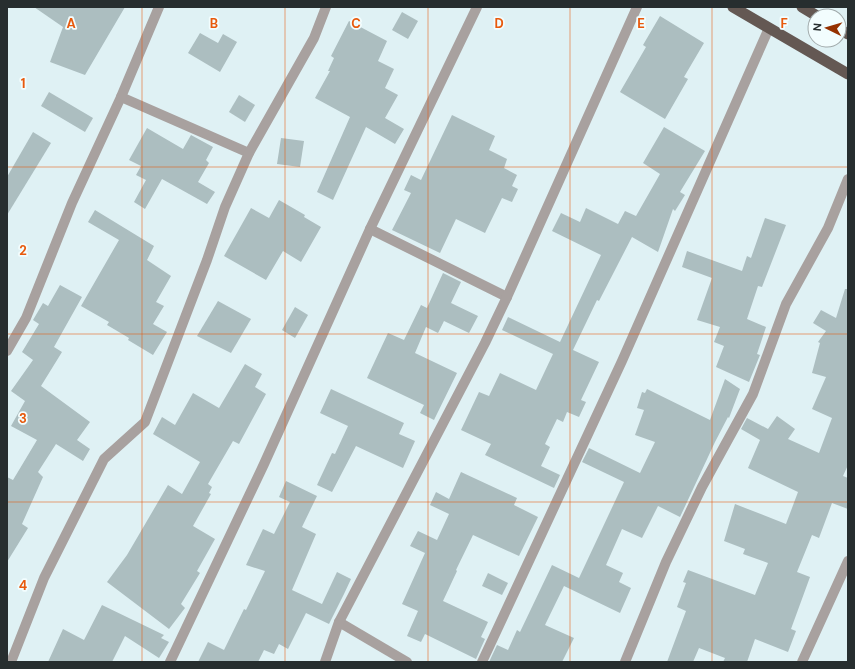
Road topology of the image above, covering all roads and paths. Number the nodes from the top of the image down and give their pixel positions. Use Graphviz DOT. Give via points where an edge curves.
graph roads {
  1 [pos="159,7"];
  2 [pos="326,7"];
  3 [pos="477,7"];
  4 [pos="637,7"];
  5 [pos="733,7"];
  6 [pos="769,28"];
  7 [pos="848,74"];
  8 [pos="121,97"];
  9 [pos="249,154"];
  10 [pos="848,179"];
  11 [pos="370,230"];
  12 [pos="507,297"];
  13 [pos="7,351"];
  14 [pos="848,561"];
  15 [pos="339,622"];
  16 [pos="10,662"];
  17 [pos="170,662"];
  18 [pos="326,662"];
  19 [pos="408,662"];
  20 [pos="482,662"];
  21 [pos="625,662"];
  22 [pos="802,662"];
  1 -- 8 [label="street"];
  2 -- 9 [label="street" via="314,38"];
  3 -- 11 [label="street"];
  4 -- 12 [label="street"];
  5 -- 6 [label="highway"];
  6 -- 7 [label="highway"];
  6 -- 20 [label="street" via="622,361"];
  8 -- 9 [label="street"];
  8 -- 13 [label="street" via="72,204 26,318"];
  9 -- 16 [label="street" via="225,207 145,422 104,459 44,578"];
  10 -- 21 [label="street" via="828,228 786,304 753,394 702,487 666,562"];
  11 -- 12 [label="street"];
  11 -- 17 [label="street" via="264,464"];
  12 -- 15 [label="street"];
  14 -- 22 [label="street"];
  15 -- 18 [label="street"];
  15 -- 19 [label="street"];
}
